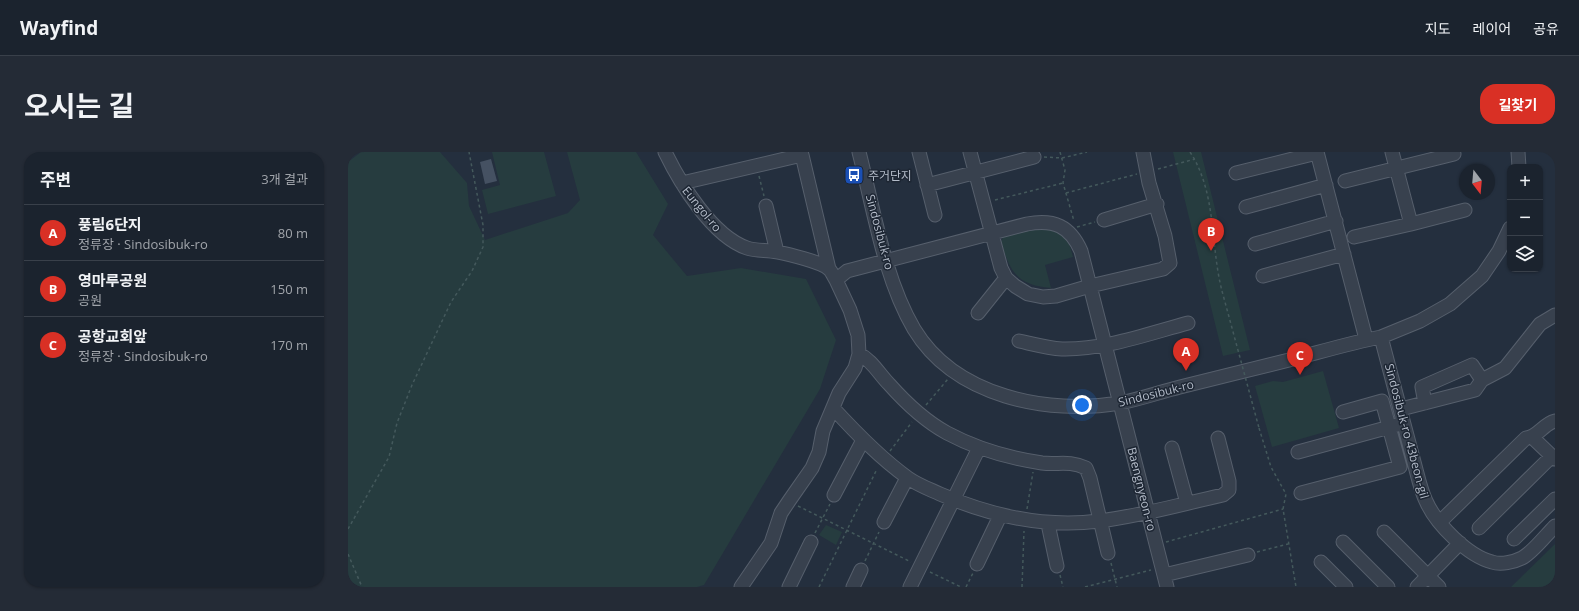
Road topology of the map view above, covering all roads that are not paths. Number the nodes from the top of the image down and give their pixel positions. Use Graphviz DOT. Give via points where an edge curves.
graph roads {
  1 [pos="665,152"];
  2 [pos="859,152"];
  3 [pos="919,152"];
  4 [pos="970,152"];
  5 [pos="1143,152"];
  6 [pos="1317,152"];
  7 [pos="1392,152"];
  8 [pos="1518,152"];
  9 [pos="1454,154"];
  10 [pos="1034,157"];
  11 [pos="1519,164"];
  12 [pos="1396,168"];
  13 [pos="975,172"];
  14 [pos="1236,173"];
  15 [pos="1345,181"];
  16 [pos="682,183"];
  17 [pos="927,184"];
  18 [pos="1326,185"];
  19 [pos="1157,204"];
  20 [pos="766,206"];
  21 [pos="1246,207"];
  22 [pos="1465,210"];
  23 [pos="935,215"];
  24 [pos="1104,220"];
  25 [pos="1336,221"];
  26 [pos="1411,224"];
  27 [pos="991,234"];
  28 [pos="1507,234"];
  29 [pos="1354,238"];
  30 [pos="1255,244"];
  31 [pos="777,252"];
  32 [pos="1344,254"];
  33 [pos="886,260"];
  34 [pos="832,274"];
  35 [pos="1263,276"];
  36 [pos="1006,278"];
  37 [pos="1090,286"];
  38 [pos="978,312"];
  39 [pos="1555,315"];
  40 [pos="1188,323"];
  41 [pos="1381,337"];
  42 [pos="1366,340"];
  43 [pos="1019,341"];
  44 [pos="1103,344"];
  45 [pos="859,354"];
  46 [pos="1482,380"];
  47 [pos="1120,403"];
  48 [pos="1425,403"];
  49 [pos="833,408"];
  50 [pos="1402,410"];
  51 [pos="1343,412"];
  52 [pos="1555,421"];
  53 [pos="1405,423"];
  54 [pos="1389,428"];
  55 [pos="1218,438"];
  56 [pos="1533,438"];
  57 [pos="862,440"];
  58 [pos="979,448"];
  59 [pos="1172,448"];
  60 [pos="1298,452"];
  61 [pos="1554,458"];
  62 [pos="907,478"];
  63 [pos="1302,493"];
  64 [pos="834,495"];
  65 [pos="1555,499"];
  66 [pos="953,500"];
  67 [pos="1187,503"];
  68 [pos="1148,513"];
  69 [pos="1000,516"];
  70 [pos="1100,521"];
  71 [pos="884,522"];
  72 [pos="1440,522"];
  73 [pos="1048,524"];
  74 [pos="1555,526"];
  75 [pos="1479,528"];
  76 [pos="1384,532"];
  77 [pos="1514,539"];
  78 [pos="811,542"];
  79 [pos="1343,542"];
  80 [pos="1460,544"];
  81 [pos="1108,553"];
  82 [pos="1248,555"];
  83 [pos="1321,562"];
  84 [pos="977,564"];
  85 [pos="1057,566"];
  86 [pos="861,570"];
  87 [pos="1164,576"];
  88 [pos="1428,576"];
  89 [pos="741,587"];
  90 [pos="789,587"];
  91 [pos="853,587"];
  92 [pos="910,587"];
  93 [pos="1346,587"];
  94 [pos="1388,587"];
  95 [pos="1417,587"];
  96 [pos="1439,587"];
  1 -- 16 [label="street, Eungol-ro"];
  2 -- 33 [label="street, Sindosibuk-ro"];
  3 -- 17 [label="street"];
  4 -- 13 [label="street"];
  5 -- 19 [label="street" via="1146,172"];
  6 -- 14 [label="street"];
  6 -- 18 [label="street"];
  7 -- 12 [label="street"];
  8 -- 11 [label="street"];
  9 -- 12 [label="street"];
  10 -- 13 [label="street"];
  12 -- 15 [label="street"];
  12 -- 26 [label="street"];
  13 -- 17 [label="street"];
  13 -- 27 [label="street"];
  16 -- 31 [label="street, Eungol-ro" via="724,236 747,248"];
  16 -- 34 [label="street" via="802,155"];
  17 -- 23 [label="street"];
  18 -- 21 [label="street"];
  18 -- 25 [label="street"];
  19 -- 24 [label="street"];
  19 -- 37 [label="street" via="1170,263 1163,269"];
  20 -- 31 [label="street"];
  22 -- 26 [label="street"];
  25 -- 30 [label="street"];
  25 -- 32 [label="street"];
  26 -- 29 [label="street"];
  27 -- 33 [label="street"];
  27 -- 36 [label="street"];
  27 -- 37 [label="street, Baengnyeon-ro" via="1040,222 1052,223 1075,232"];
  28 -- 41 [label="street, Sindosibuk-ro" via="1482,276 1450,304 1420,321"];
  31 -- 34 [label="street, Eungol-ro" via="815,263"];
  32 -- 35 [label="street"];
  32 -- 42 [label="street"];
  33 -- 34 [label="street"];
  33 -- 47 [label="street, Sindosibuk-ro" via="899,301 915,331 938,358 974,384 1039,405"];
  34 -- 45 [label="street" via="852,316 858,336"];
  36 -- 37 [label="street" via="1028,294 1043,297"];
  36 -- 38 [label="street"];
  37 -- 44 [label="street, Baengnyeon-ro"];
  39 -- 46 [label="street" via="1540,324 1505,368"];
  40 -- 44 [label="street"];
  41 -- 42 [label="street, Sindosibuk-ro"];
  41 -- 50 [label="street, Sindosibuk-ro 43beon-gil"];
  42 -- 47 [label="street, Sindosibuk-ro"];
  43 -- 44 [label="street" via="1061,349"];
  44 -- 47 [label="street, Baengnyeon-ro"];
  45 -- 49 [label="street" via="855,368"];
  45 -- 58 [label="street" via="867,357 919,414 946,432"];
  46 -- 48 [label="street" via="1475,390"];
  46 -- 48 [label="street" via="1472,365 1422,387"];
  47 -- 68 [label="street, Baengnyeon-ro"];
  48 -- 50 [label="street"];
  49 -- 57 [label="street"];
  49 -- 89 [label="street" via="812,468 781,513 771,543"];
  50 -- 53 [label="street, Sindosibuk-ro 43beon-gil"];
  51 -- 54 [label="street" via="1382,401"];
  52 -- 56 [label="street" via="1549,423"];
  53 -- 54 [label="street"];
  53 -- 72 [label="street, Sindosibuk-ro 43beon-gil" via="1426,501"];
  54 -- 60 [label="street"];
  54 -- 63 [label="street" via="1400,466"];
  55 -- 67 [label="street" via="1230,482 1229,490 1223,495"];
  56 -- 61 [label="street"];
  56 -- 72 [label="street" via="1526,438"];
  57 -- 62 [label="street"];
  57 -- 64 [label="street"];
  58 -- 66 [label="street"];
  58 -- 70 [label="street" via="1005,457 1042,463 1075,463 1086,468"];
  59 -- 67 [label="street"];
  61 -- 75 [label="street"];
  62 -- 66 [label="street"];
  62 -- 71 [label="street"];
  65 -- 77 [label="street"];
  66 -- 69 [label="street"];
  66 -- 92 [label="street"];
  67 -- 68 [label="street"];
  68 -- 70 [label="street"];
  68 -- 87 [label="street, Baengnyeon-ro"];
  69 -- 73 [label="street"];
  69 -- 84 [label="street"];
  70 -- 73 [label="street"];
  70 -- 81 [label="street"];
  72 -- 80 [label="street, Sindosibuk-ro 43beon-gil"];
  73 -- 85 [label="street"];
  74 -- 80 [label="street, Sindosibuk-ro 43beon-gil" via="1523,558 1510,562 1494,563 1478,557"];
  76 -- 88 [label="street"];
  78 -- 90 [label="street"];
  79 -- 94 [label="street"];
  80 -- 88 [label="street"];
  82 -- 87 [label="street"];
  83 -- 93 [label="street"];
  86 -- 91 [label="street"];
  88 -- 95 [label="street"];
  88 -- 96 [label="street"];
}
